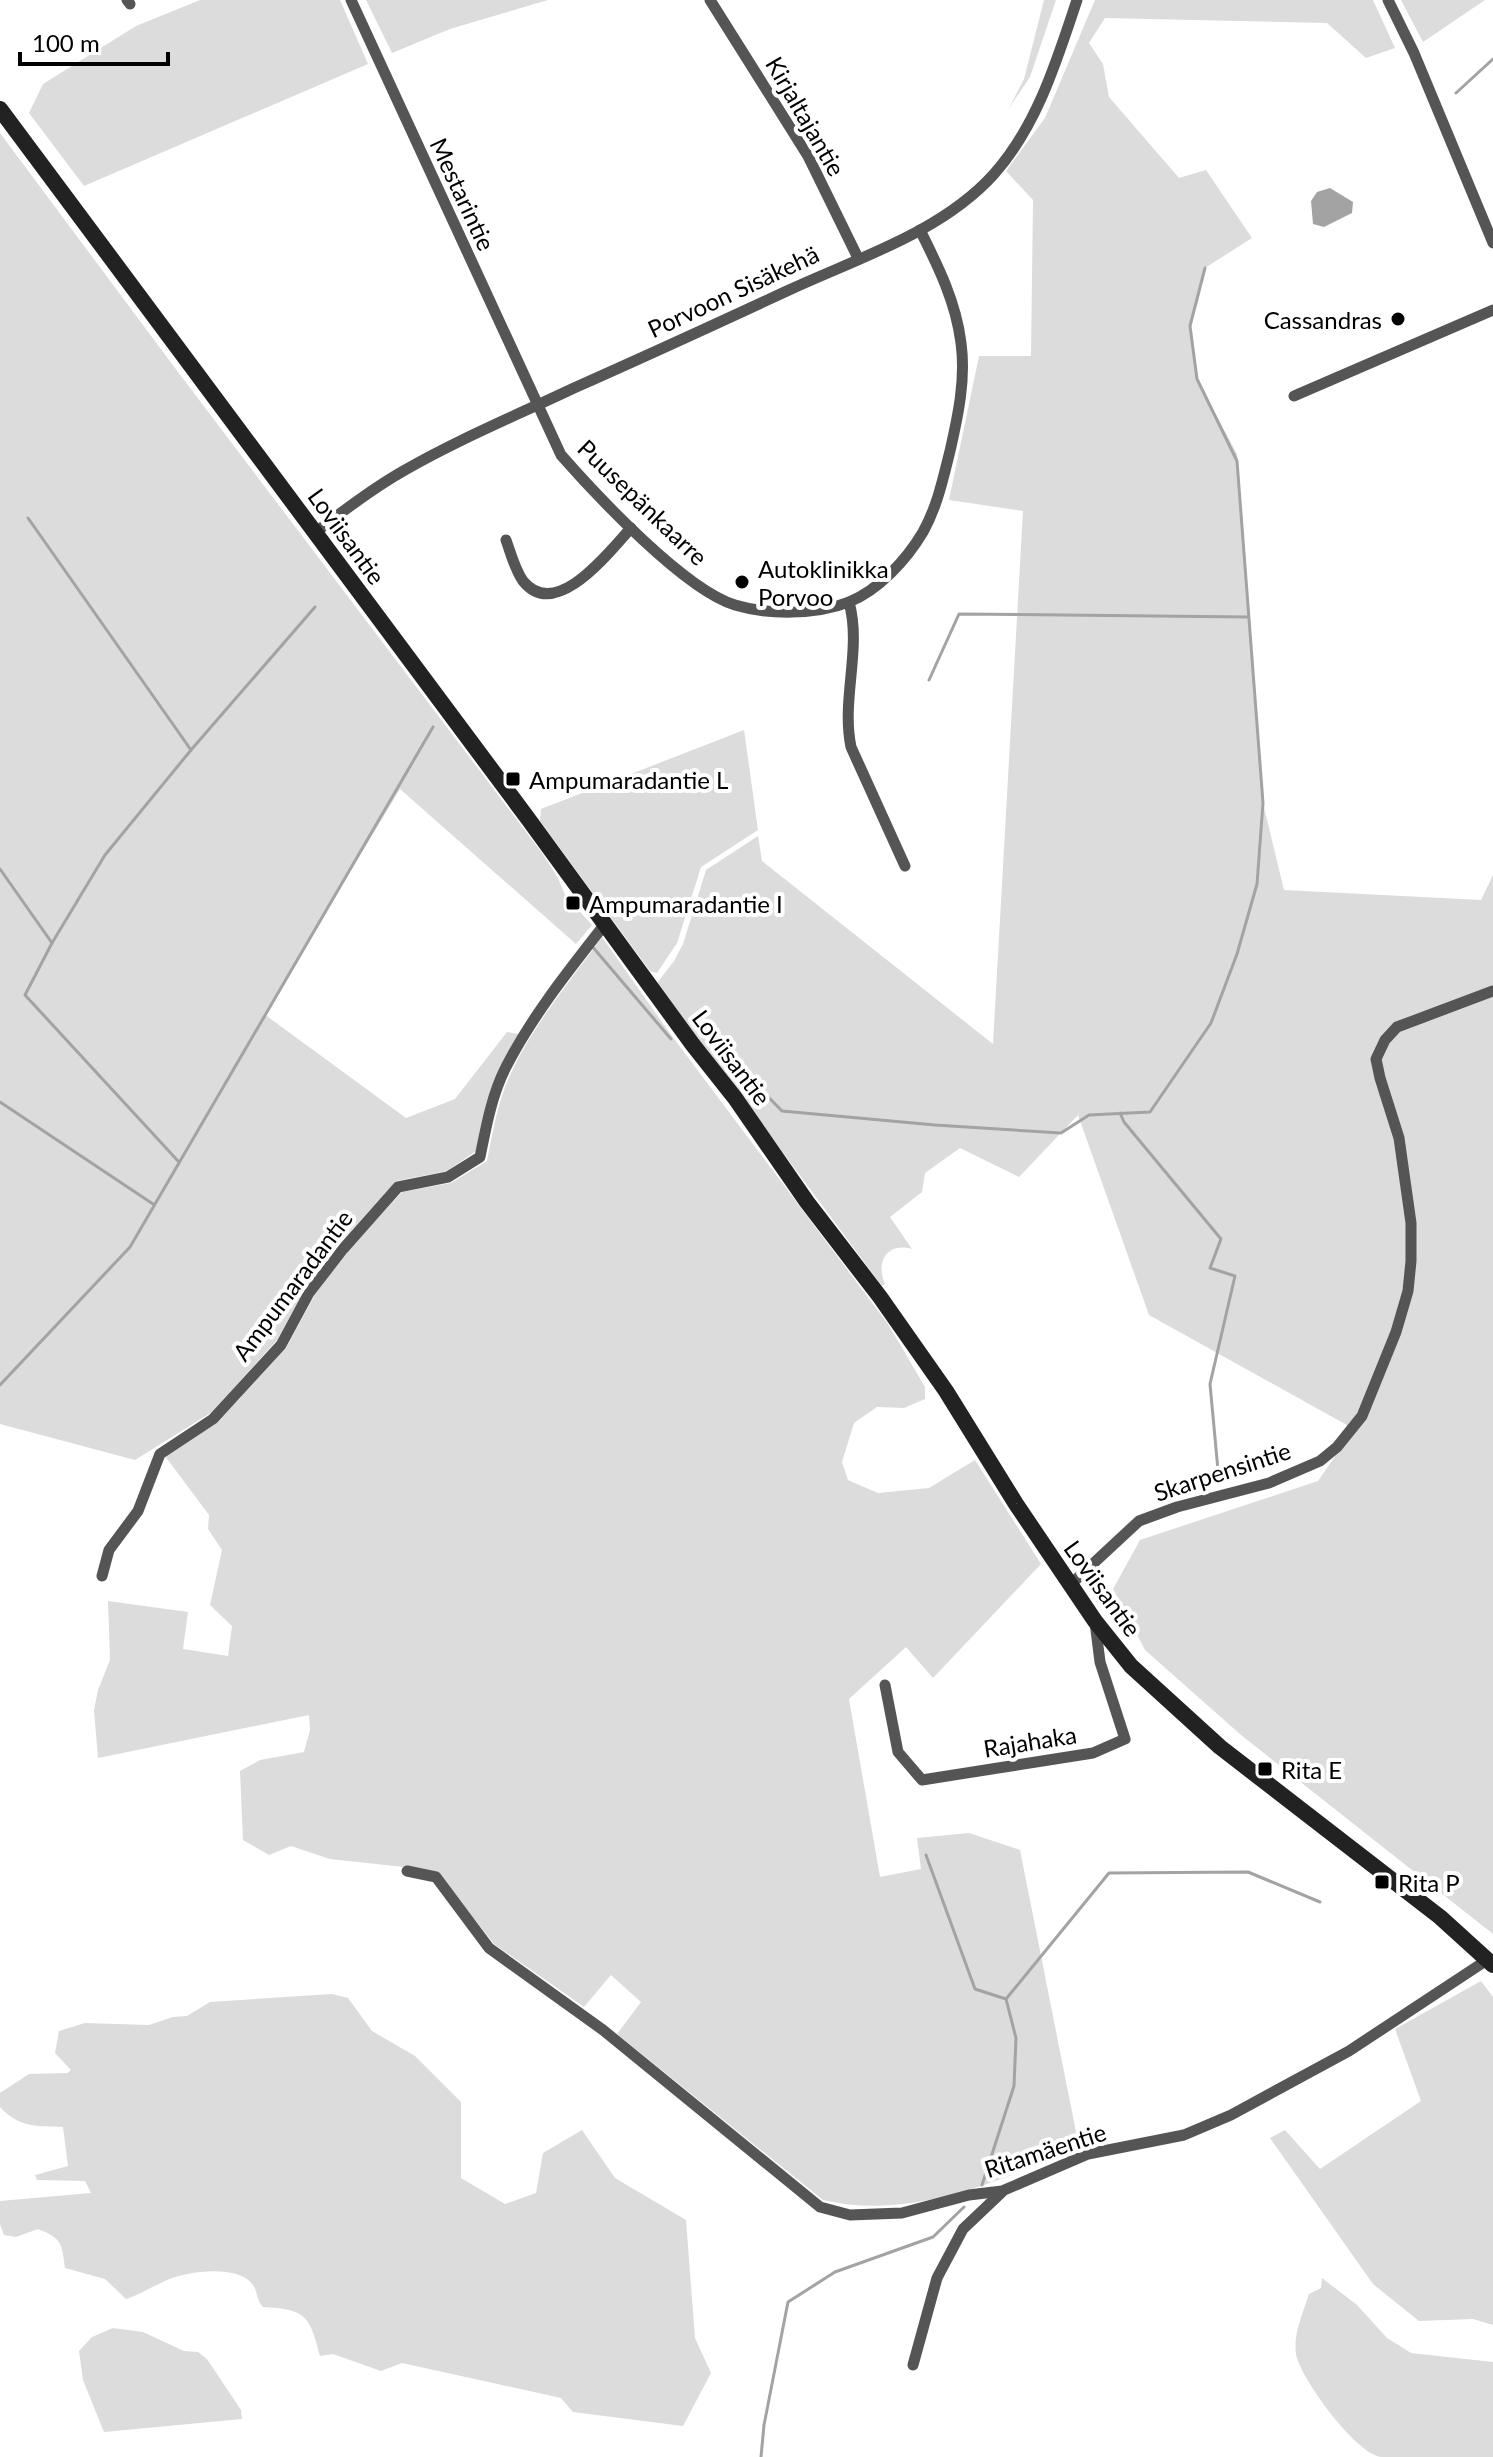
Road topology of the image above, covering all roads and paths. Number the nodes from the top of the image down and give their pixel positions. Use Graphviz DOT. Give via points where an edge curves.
graph roads {
  1 [pos="351,0"];
  2 [pos="710,0"];
  3 [pos="1077,0"];
  4 [pos="1388,0"];
  5 [pos="0,109"];
  6 [pos="920,230"];
  7 [pos="1493,243"];
  8 [pos="858,258"];
  9 [pos="1493,310"];
  10 [pos="1294,396"];
  11 [pos="537,406"];
  12 [pos="631,528"];
  13 [pos="316,532"];
  14 [pos="506,540"];
  15 [pos="849,602"];
  16 [pos="905,866"];
  17 [pos="605,924"];
  18 [pos="1493,991"];
  19 [pos="102,1576"];
  20 [pos="1069,1586"];
  21 [pos="1095,1621"];
  22 [pos="885,1685"];
  23 [pos="407,1871"];
  24 [pos="1490,1962"];
  25 [pos="1002,2191"];
  26 [pos="913,2365"];
  1 -- 11 [label="street, Mestarintie"];
  2 -- 8 [label="street, Kirjaltajantie" via="808,156"];
  3 -- 6 [label="street, Porvoon Sisäkehä" via="1050,75 1009,155 975,192"];
  4 -- 7 [label="street"];
  5 -- 13 [label="main road, Loviisantie"];
  6 -- 8 [label="street, Porvoon Sisäkehä"];
  6 -- 15 [label="street, Puusepänkaarre" via="956,315 962,391 941,487 923,532 896,566"];
  8 -- 11 [label="street, Porvoon Sisäkehä"];
  9 -- 10 [label="street"];
  11 -- 12 [label="street, Puusepänkaarre" via="561,455"];
  11 -- 13 [label="street, Porvoon Sisäkehä" via="405,470"];
  12 -- 14 [label="street" via="575,584 553,594 525,583"];
  12 -- 15 [label="street, Puusepänkaarre" via="693,582 732,605 775,612"];
  13 -- 17 [label="main road, Loviisantie"];
  15 -- 16 [label="street" via="854,638 847,717 851,747"];
  17 -- 19 [label="street, Ampumaradantie" via="555,988 504,1069 480,1157 448,1177 398,1187 309,1293 281,1345 213,1419 160,1454 138,1511 109,1550"];
  17 -- 20 [label="main road, Loviisantie" via="905,1332"];
  18 -- 20 [label="street, Skarpensintie" via="1397,1027 1376,1059 1399,1138 1411,1261 1396,1332 1362,1416 1320,1461 1269,1483 1139,1521"];
  20 -- 21 [label="main road, Loviisantie"];
  21 -- 22 [label="street, Rajahaka" via="1100,1662 1125,1739 1093,1753 922,1780 898,1752"];
  21 -- 24 [label="main road, Loviisantie" via="1131,1666 1220,1747 1440,1917"];
  23 -- 25 [label="street, Ritamäentie" via="436,1877 489,1948 603,2030 820,2207 850,2215 902,2213"];
  24 -- 25 [label="street, Ritamäentie" via="1349,2051 1231,2115 1184,2135 1088,2154"];
  25 -- 26 [label="street" via="963,2229 937,2278"];
}
